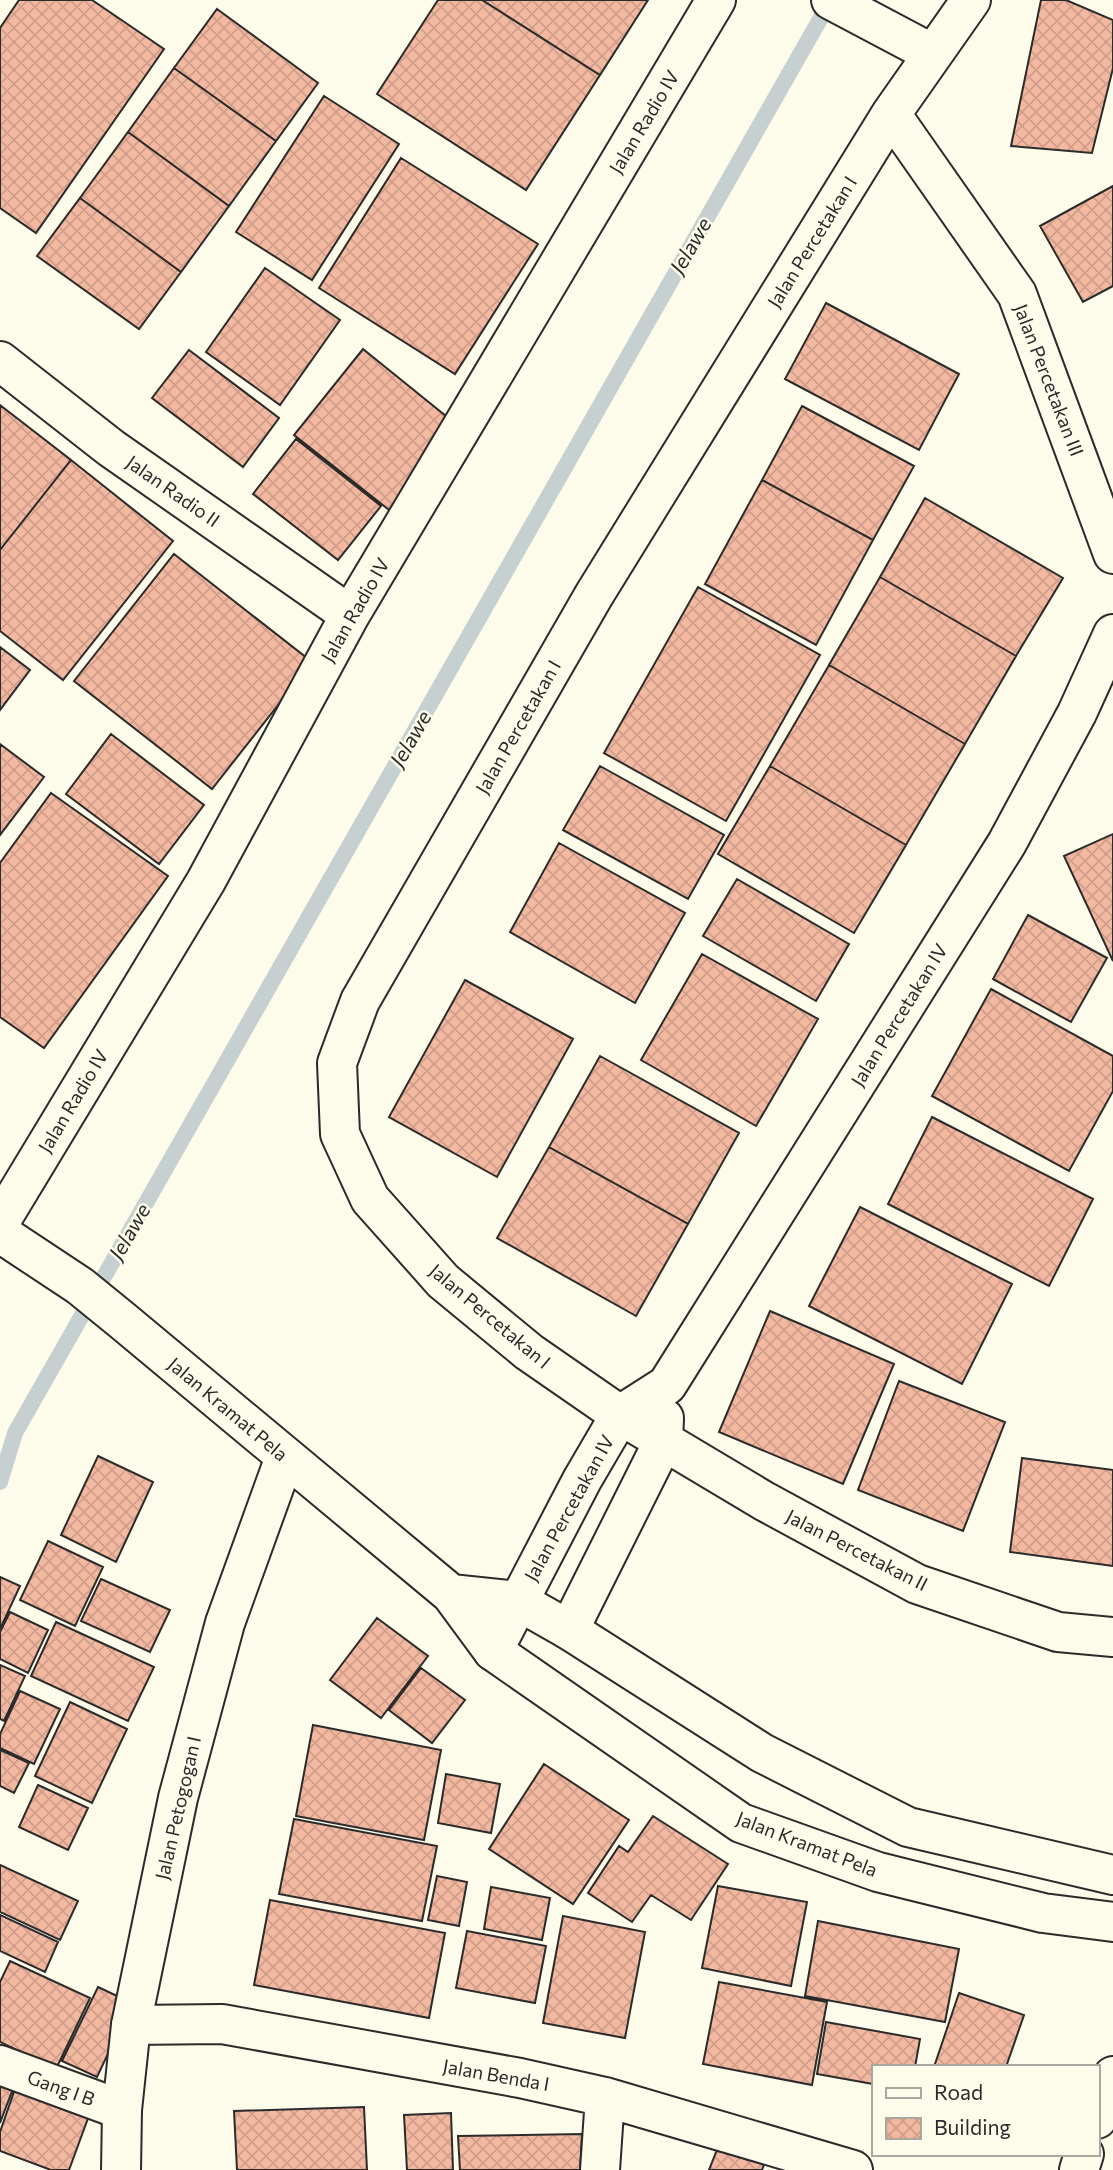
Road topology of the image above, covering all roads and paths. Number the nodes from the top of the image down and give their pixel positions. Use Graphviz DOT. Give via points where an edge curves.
graph roads {
  1 [pos="716,0"];
  2 [pos="831,0"];
  3 [pos="971,0"];
  4 [pos="933,54"];
  5 [pos="891,114"];
  6 [pos="0,361"];
  7 [pos="1113,554"];
  8 [pos="350,615"];
  9 [pos="1113,634"];
  10 [pos="0,1223"];
  11 [pos="0,1233"];
  12 [pos="667,1385"];
  13 [pos="620,1415"];
  14 [pos="663,1442"];
  15 [pos="285,1457"];
  16 [pos="450,1594"];
  17 [pos="519,1601"];
  18 [pos="569,1630"];
  19 [pos="1113,1637"];
  20 [pos="493,1651"];
  21 [pos="1113,1875"];
  22 [pos="1113,1922"];
  23 [pos="131,2025"];
  24 [pos="0,2065"];
  25 [pos="1113,2076"];
  26 [pos="605,2097"];
  27 [pos="121,2110"];
  28 [pos="1099,2114"];
  29 [pos="121,2170"];
  30 [pos="600,2170"];
  31 [pos="853,2170"];
  1 -- 8 [label="street, Jalan Radio IV"];
  2 -- 4 [label="street"];
  3 -- 4 [label="street, Jalan Percetakan I"];
  4 -- 5 [label="street, Jalan Percetakan I"];
  5 -- 7 [label="street, Jalan Percetakan III" via="1017,294"];
  5 -- 13 [label="street, Jalan Percetakan I" via="594,595 360,1001 337,1063 340,1135 370,1199 443,1281 529,1352"];
  6 -- 8 [label="street, Jalan Radio II" via="111,448"];
  8 -- 10 [label="street, Jalan Radio IV" via="206,881"];
  9 -- 12 [label="street, Jalan Percetakan IV" via="1077,713 1007,843"];
  11 -- 15 [label="street, Jalan Kramat Pela" via="80,1286"];
  12 -- 13 [label="street, Jalan Percetakan IV"];
  12 -- 14 [label="street, Jalan Percetakan IV"];
  13 -- 14 [label="street, Jalan Percetakan II"];
  13 -- 17 [label="street, Jalan Percetakan IV"];
  14 -- 18 [label="street, Jalan Percetakan IV"];
  14 -- 19 [label="street, Jalan Percetakan II" via="917,1584 1058,1632"];
  15 -- 16 [label="street, Jalan Kramat Pela"];
  15 -- 23 [label="street, Jalan Petogogan I" via="221,1636 178,1798"];
  16 -- 17 [label="street"];
  16 -- 20 [label="street, Jalan Kramat Pela"];
  17 -- 18 [label="street"];
  17 -- 20 [label="street, Jalan Percetakan IV"];
  18 -- 21 [label="street" via="762,1754 908,1827"];
  20 -- 22 [label="street, Jalan Kramat Pela" via="741,1823 878,1872 1043,1913"];
  23 -- 26 [label="street, Jalan Benda I" via="222,2024"];
  23 -- 27 [label="street, Jalan Petogogan I"];
  24 -- 27 [label="street, Gang I B"];
  25 -- 28 [label="street"];
  26 -- 30 [label="street"];
  26 -- 31 [label="street, Jalan Benda I"];
  27 -- 29 [label="street, Jalan Petogogan I"];
}
